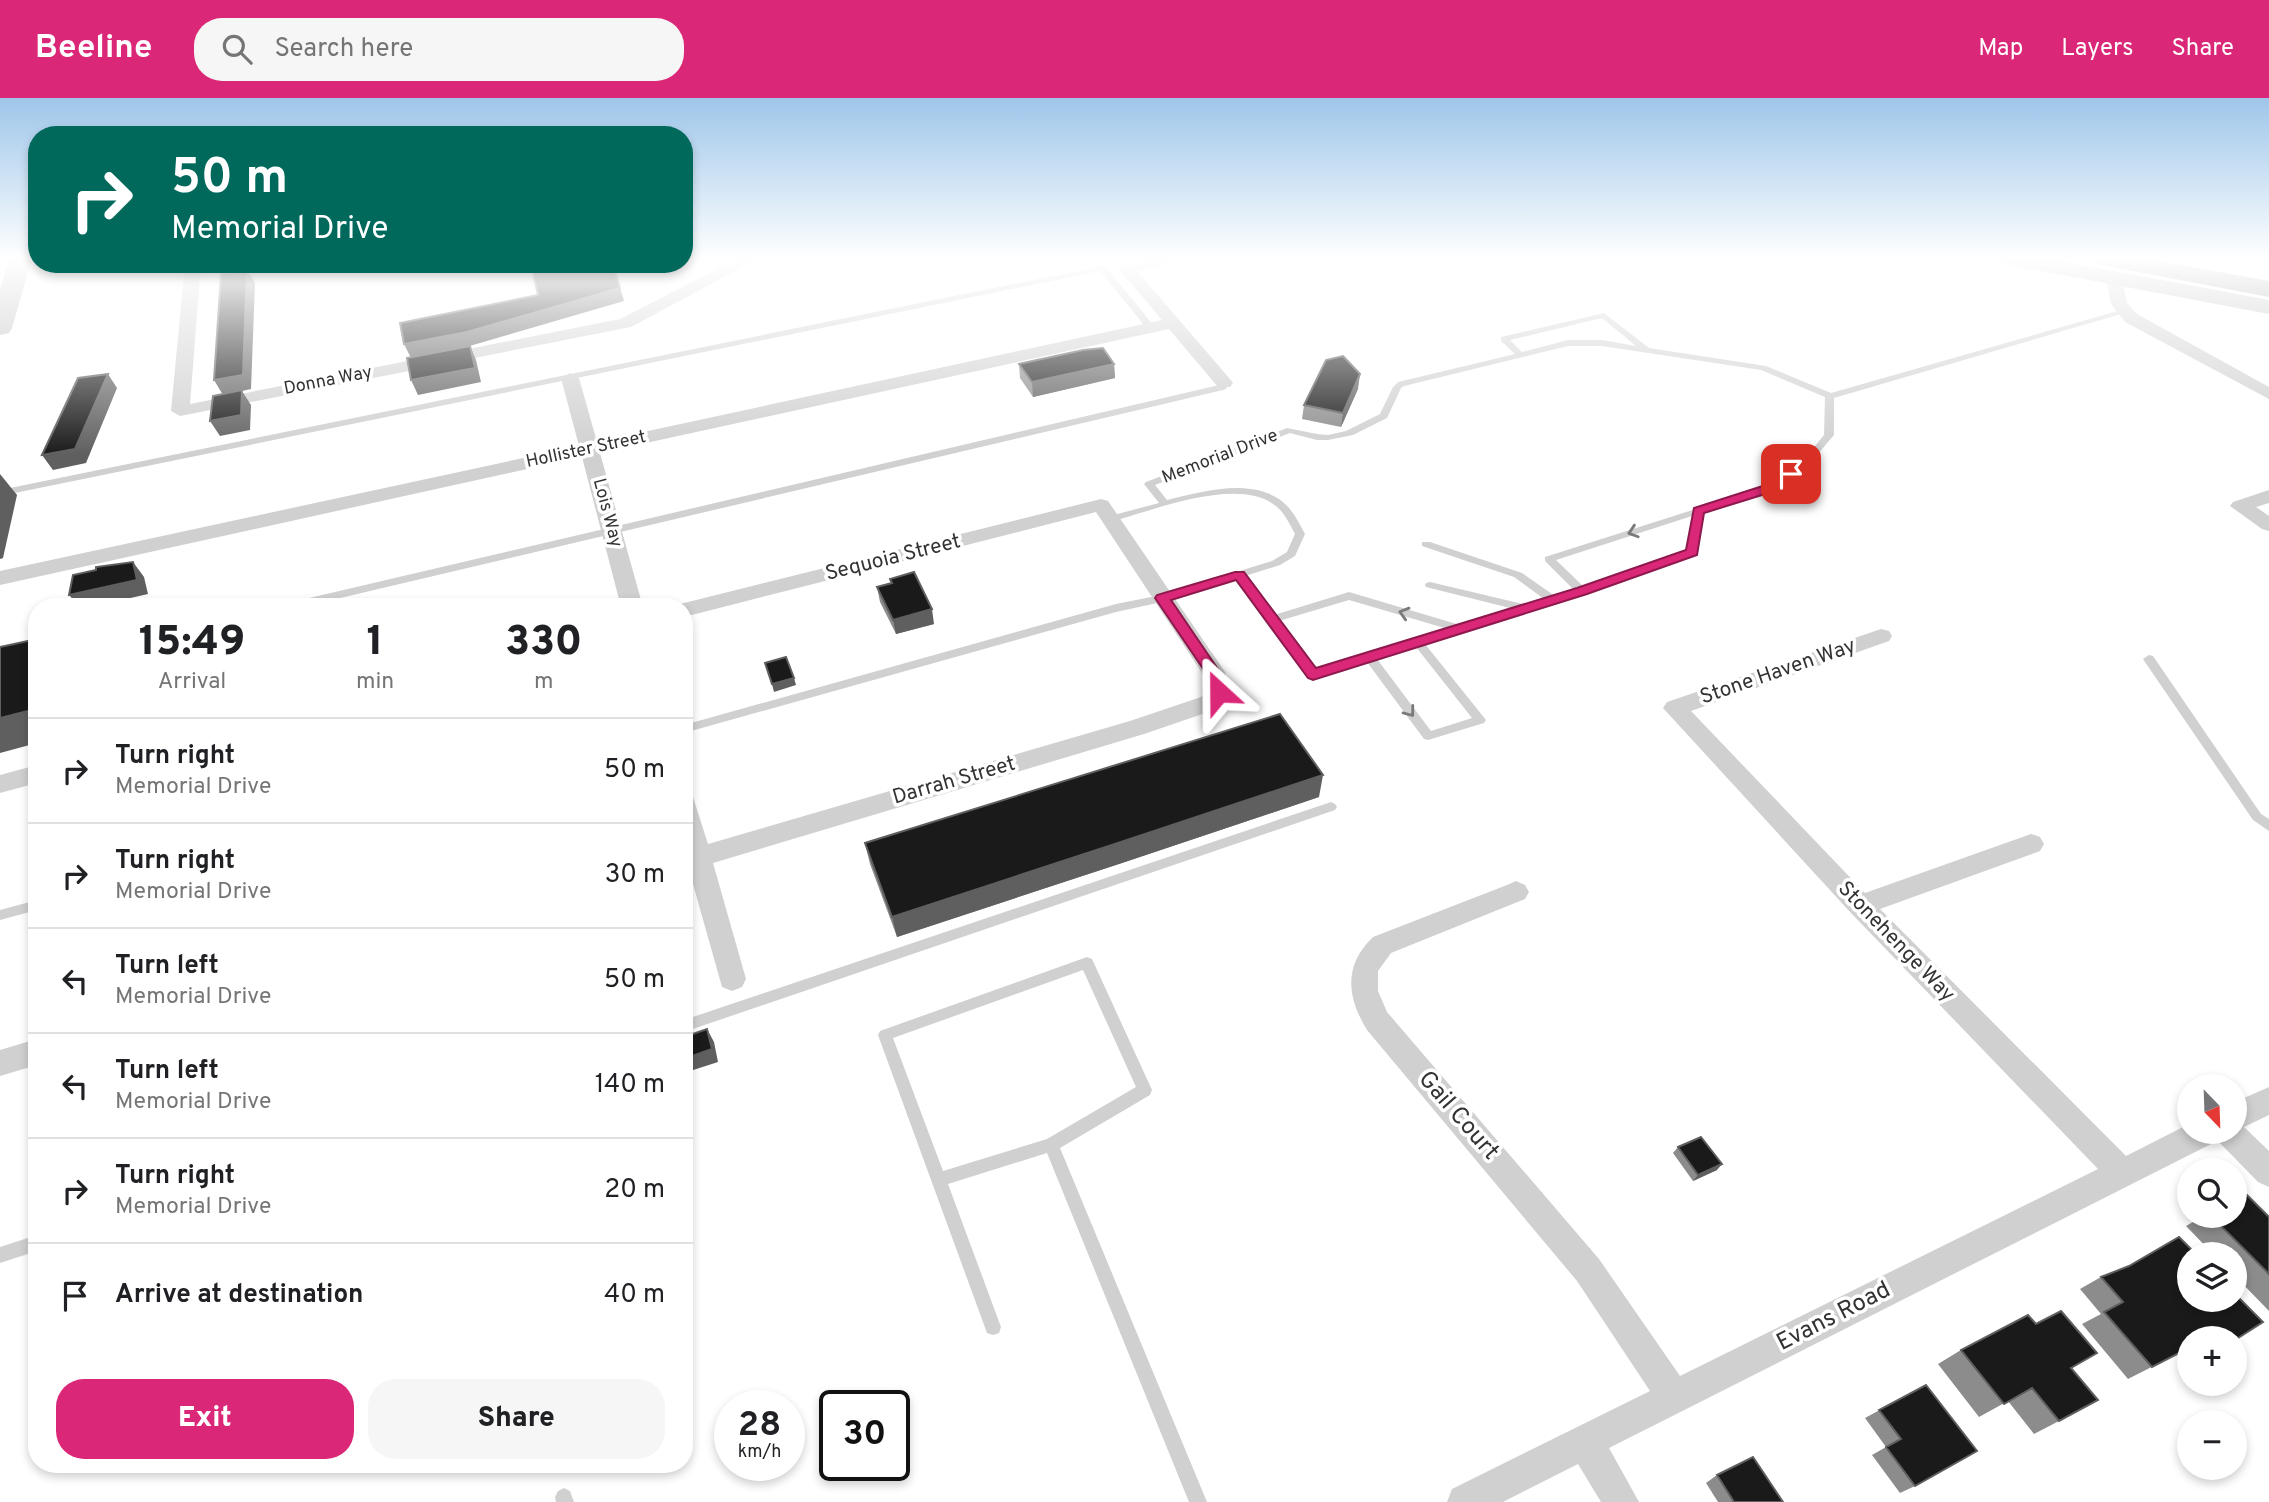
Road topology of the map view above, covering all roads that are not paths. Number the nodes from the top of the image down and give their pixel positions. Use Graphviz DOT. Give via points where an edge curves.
graph roads {
  1 [pos="1172,323"];
  2 [pos="188,324"];
  3 [pos="622,324"];
  4 [pos="833,324"];
  5 [pos="1147,324"];
  6 [pos="1170,324"];
  7 [pos="1568,324"];
  8 [pos="1614,324"];
  9 [pos="2084,324"];
  10 [pos="2141,324"];
  11 [pos="1151,328"];
  12 [pos="1648,351"];
  13 [pos="1520,354"];
  14 [pos="570,378"];
  15 [pos="1224,383"];
  16 [pos="2269,394"];
  17 [pos="1830,396"];
  18 [pos="590,449"];
  19 [pos="0,493"];
  20 [pos="2269,496"];
  21 [pos="1165,504"];
  22 [pos="1698,511"];
  23 [pos="1105,512"];
  24 [pos="2269,524"];
  25 [pos="612,530"];
  26 [pos="1426,544"];
  27 [pos="1239,575"];
  28 [pos="0,578"];
  29 [pos="1430,585"];
  30 [pos="1582,591"];
  31 [pos="326,598"];
  32 [pos="630,598"];
  33 [pos="1162,598"];
  34 [pos="1553,600"];
  35 [pos="693,608"];
  36 [pos="1526,608"];
  37 [pos="1272,620"];
  38 [pos="1460,629"];
  39 [pos="1881,636"];
  40 [pos="1418,642"];
  41 [pos="1369,657"];
  42 [pos="2149,659"];
  43 [pos="1675,708"];
  44 [pos="693,726"];
  45 [pos="28,776"];
  46 [pos="0,784"];
  47 [pos="1331,807"];
  48 [pos="2269,826"];
  49 [pos="2031,844"];
  50 [pos="693,858"];
  51 [pos="693,865"];
  52 [pos="1516,891"];
  53 [pos="1860,905"];
  54 [pos="28,907"];
  55 [pos="0,915"];
  56 [pos="732,979"];
  57 [pos="693,1023"];
  58 [pos="28,1055"];
  59 [pos="0,1063"];
  60 [pos="2269,1100"];
  61 [pos="2247,1111"];
  62 [pos="2180,1144"];
  63 [pos="2240,1144"];
  64 [pos="1051,1145"];
  65 [pos="2269,1172"];
  66 [pos="2122,1173"];
  67 [pos="939,1181"];
  68 [pos="28,1246"];
  69 [pos="0,1255"];
  70 [pos="993,1327"];
  71 [pos="1674,1397"];
  72 [pos="1585,1442"];
  73 [pos="1198,1502"];
  74 [pos="1465,1502"];
  75 [pos="1621,1502"];
  1 -- 15 [label="street"];
  2 -- 3 [label="street, Donna Way" via="180,411"];
  4 -- 14 [label="lane"];
  5 -- 11 [label="lane"];
  6 -- 11 [label="street, Hollister Street"];
  7 -- 13 [label="lane" via="1504,339"];
  8 -- 12 [label="lane"];
  9 -- 17 [label="lane"];
  10 -- 16 [label="street"];
  11 -- 18 [label="street, Hollister Street"];
  12 -- 13 [label="lane" via="1568,343"];
  12 -- 17 [label="lane" via="1763,368"];
  13 -- 21 [label="lane, Memorial Drive" via="1401,384 1384,416 1339,438 1311,438 1290,429 1149,484"];
  14 -- 18 [label="street, Lois Way"];
  14 -- 19 [label="lane"];
  15 -- 25 [label="lane" via="1223,387"];
  17 -- 22 [label="lane" via="1829,435 1808,460 1774,487"];
  18 -- 25 [label="street, Lois Way"];
  18 -- 28 [label="street, Hollister Street"];
  20 -- 24 [label="street" via="2240,506"];
  21 -- 23 [label="lane"];
  21 -- 27 [label="lane, Memorial Drive" via="1226,490 1252,491 1288,511 1300,534 1292,554"];
  22 -- 30 [label="lane" via="1692,552"];
  22 -- 30 [label="lane, one-way" via="1549,559"];
  23 -- 33 [label="street"];
  23 -- 35 [label="street, Sequoia Street"];
  25 -- 31 [label="lane"];
  25 -- 32 [label="street, Lois Way"];
  26 -- 34 [label="lane" via="1518,575"];
  27 -- 33 [label="lane, Memorial Drive"];
  27 -- 37 [label="lane"];
  29 -- 36 [label="lane"];
  30 -- 34 [label="lane"];
  33 -- 44 [label="lane, Memorial Drive"];
  33 -- 50 [label="street, Darrah Street" via="1217,678 1219,692 1209,703"];
  34 -- 36 [label="lane"];
  36 -- 38 [label="lane"];
  38 -- 37 [label="lane, one-way" via="1349,596"];
  37 -- 41 [label="lane" via="1313,674"];
  38 -- 40 [label="lane"];
  39 -- 43 [label="street, Stone Haven Way"];
  40 -- 41 [label="lane"];
  41 -- 40 [label="lane, one-way" via="1428,736 1480,720"];
  42 -- 48 [label="lane" via="2257,817"];
  43 -- 53 [label="street, Stonehenge Way"];
  45 -- 46 [label="street"];
  47 -- 57 [label="lane"];
  49 -- 53 [label="street"];
  51 -- 56 [label="street"];
  52 -- 71 [label="street, Gail Court" via="1382,945 1368,960 1362,977 1365,1000 1377,1021 1588,1270"];
  53 -- 66 [label="street, Stonehenge Way"];
  54 -- 55 [label="lane"];
  58 -- 59 [label="street"];
  60 -- 61 [label="street"];
  62 -- 66 [label="street, Evans Road"];
  63 -- 65 [label="street"];
  64 -- 67 [label="lane"];
  64 -- 67 [label="lane" via="1144,1090 1087,963 885,1035"];
  64 -- 73 [label="lane"];
  66 -- 71 [label="street, Evans Road"];
  67 -- 70 [label="lane"];
  68 -- 69 [label="lane"];
  71 -- 72 [label="street, Evans Road"];
  72 -- 74 [label="street, Evans Road"];
  72 -- 75 [label="street"];
}
